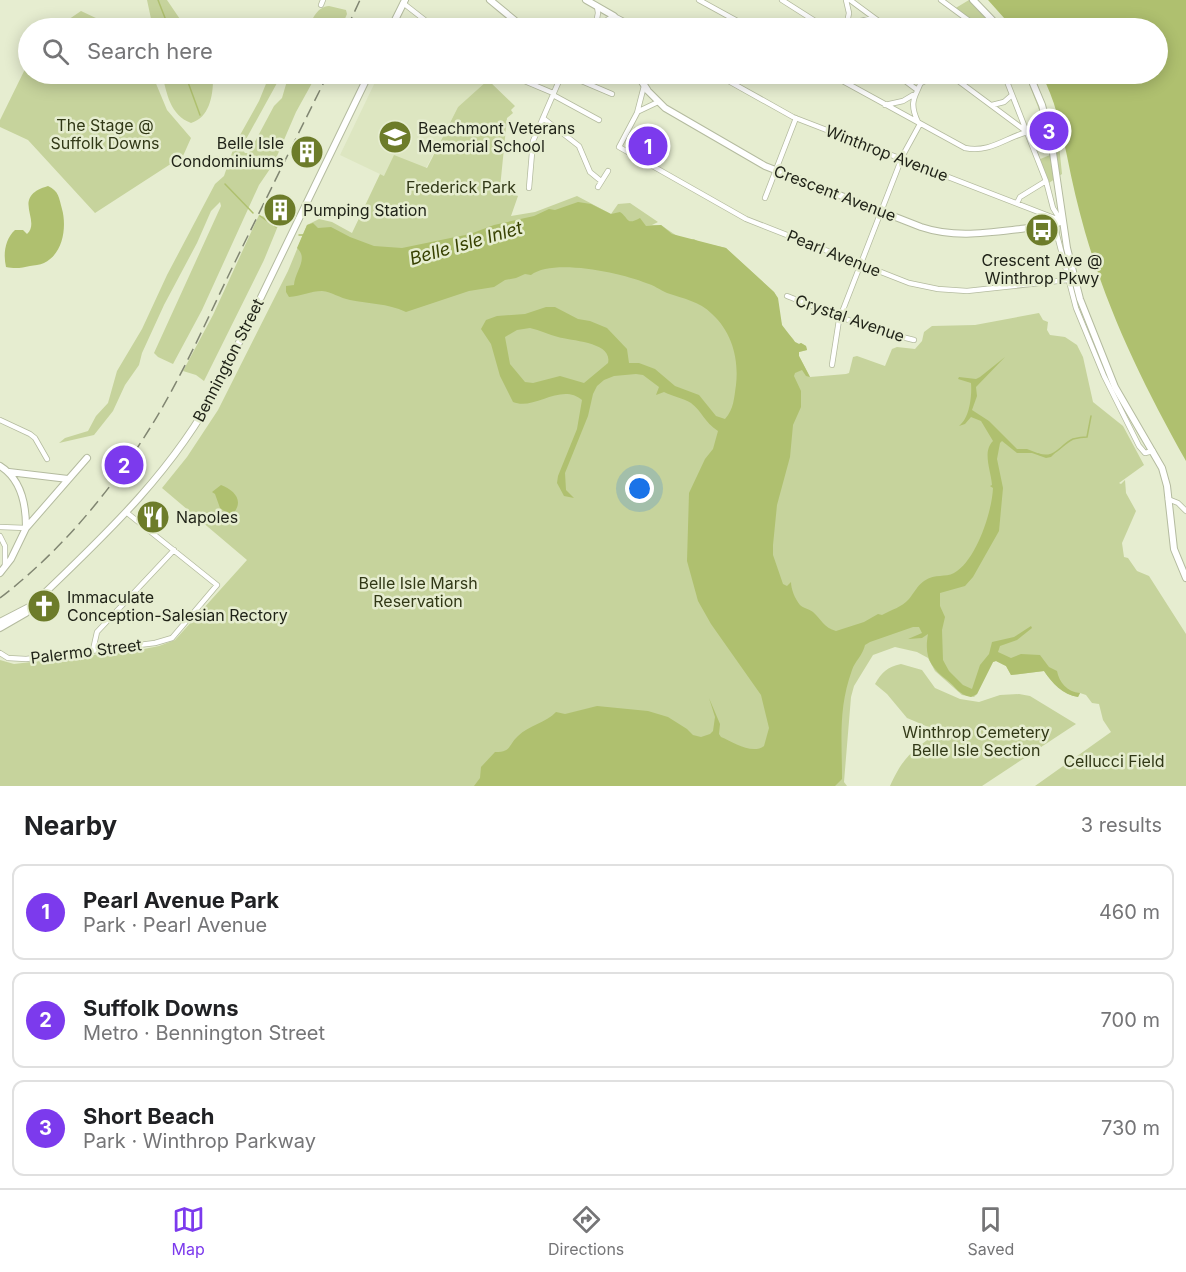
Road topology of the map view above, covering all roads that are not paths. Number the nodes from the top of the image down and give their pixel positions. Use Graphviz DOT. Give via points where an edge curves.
graph roads {
  1 [pos="490,0"];
  2 [pos="586,0"];
  3 [pos="699,0"];
  4 [pos="782,0"];
  5 [pos="848,0"];
  6 [pos="941,0"];
  7 [pos="973,0"];
  8 [pos="404,1"];
  9 [pos="596,6"];
  10 [pos="614,16"];
  11 [pos="396,18"];
  12 [pos="424,18"];
  13 [pos="512,18"];
  14 [pos="597,18"];
  15 [pos="611,18"];
  16 [pos="618,18"];
  17 [pos="732,18"];
  18 [pos="810,18"];
  19 [pos="848,18"];
  20 [pos="874,18"];
  21 [pos="965,18"];
  22 [pos="990,18"];
  23 [pos="364,84"];
  24 [pos="530,84"];
  25 [pos="558,84"];
  26 [pos="588,84"];
  27 [pos="734,84"];
  28 [pos="850,84"];
  29 [pos="909,84"];
  30 [pos="920,84"];
  31 [pos="963,84"];
  32 [pos="1008,84"];
  33 [pos="1033,84"];
  34 [pos="644,86"];
  35 [pos="916,89"];
  36 [pos="553,94"];
  37 [pos="612,94"];
  38 [pos="913,95"];
  39 [pos="1012,95"];
  40 [pos="658,102"];
  41 [pos="885,105"];
  42 [pos="992,105"];
  43 [pos="637,113"];
  44 [pos="543,118"];
  45 [pos="796,118"];
  46 [pos="599,120"];
  47 [pos="920,124"];
  48 [pos="1027,132"];
  49 [pos="901,159"];
  50 [pos="776,170"];
  51 [pos="608,171"];
  52 [pos="601,181"];
  53 [pos="1046,181"];
  54 [pos="598,187"];
  55 [pos="529,188"];
  56 [pos="765,198"];
  57 [pos="1017,203"];
  58 [pos="881,212"];
  59 [pos="1059,222"];
  60 [pos="861,263"];
  61 [pos="1067,280"];
  62 [pos="787,296"];
  63 [pos="840,317"];
  64 [pos="914,340"];
  65 [pos="832,365"];
  66 [pos="0,420"];
  67 [pos="1153,451"];
  68 [pos="87,458"];
  69 [pos="47,459"];
  70 [pos="0,466"];
  71 [pos="9,472"];
  72 [pos="68,479"];
  73 [pos="1168,499"];
  74 [pos="1186,511"];
  75 [pos="126,512"];
  76 [pos="0,527"];
  77 [pos="26,528"];
  78 [pos="0,536"];
  79 [pos="174,550"];
  80 [pos="3,570"];
  81 [pos="1186,578"];
  82 [pos="8,621"];
  83 [pos="0,622"];
  84 [pos="0,628"];
  85 [pos="93,650"];
  86 [pos="0,653"];
  1 -- 13 [label="main road"];
  2 -- 9 [label="main road"];
  3 -- 17 [label="street"];
  4 -- 18 [label="street"];
  5 -- 19 [label="street"];
  5 -- 20 [label="street"];
  6 -- 21 [label="street"];
  7 -- 22 [label="main road"];
  8 -- 11 [label="main road"];
  8 -- 12 [label="street"];
  9 -- 10 [label="main road"];
  9 -- 14 [label="street"];
  10 -- 15 [label="street"];
  10 -- 16 [label="street"];
  23 -- 75 [label="main road, Bennington Street" via="205,410 171,460"];
  24 -- 36 [label="street"];
  25 -- 36 [label="street"];
  26 -- 37 [label="street"];
  27 -- 45 [label="street, Winthrop Avenue"];
  28 -- 41 [label="street"];
  29 -- 35 [label="street"];
  30 -- 35 [label="street"];
  31 -- 42 [label="street"];
  32 -- 39 [label="street"];
  33 -- 59 [label="main road" via="1052,138"];
  34 -- 40 [label="main road, Crescent Avenue"];
  34 -- 43 [label="street"];
  35 -- 38 [label="street"];
  36 -- 44 [label="street"];
  36 -- 46 [label="street"];
  38 -- 41 [label="street"];
  38 -- 47 [label="street"];
  39 -- 42 [label="street"];
  39 -- 48 [label="street"];
  40 -- 43 [label="street"];
  40 -- 50 [label="main road, Crescent Avenue"];
  41 -- 47 [label="street"];
  42 -- 48 [label="street"];
  43 -- 60 [label="street, Pearl Avenue" via="619,147 741,216"];
  44 -- 52 [label="street" via="579,146 591,173"];
  44 -- 55 [label="street" via="533,141"];
  45 -- 49 [label="street, Winthrop Avenue"];
  45 -- 50 [label="street"];
  47 -- 48 [label="street" via="957,145 975,149 996,146"];
  47 -- 49 [label="street"];
  48 -- 53 [label="street"];
  49 -- 57 [label="street, Winthrop Avenue"];
  49 -- 58 [label="street"];
  50 -- 56 [label="street"];
  50 -- 58 [label="main road, Crescent Avenue"];
  51 -- 52 [label="street"];
  52 -- 54 [label="street"];
  53 -- 57 [label="street" via="1021,196"];
  53 -- 59 [label="street"];
  57 -- 59 [label="street, Winthrop Avenue"];
  58 -- 59 [label="main road, Crescent Avenue" via="928,230 957,235"];
  58 -- 60 [label="street"];
  59 -- 61 [label="street" via="1056,233"];
  59 -- 67 [label="main road" via="1088,323 1121,398"];
  60 -- 61 [label="street, Pearl Avenue" via="909,283 944,290"];
  60 -- 63 [label="street"];
  61 -- 67 [label="street" via="1113,397 1141,449 1146,454"];
  62 -- 63 [label="street, Crystal Avenue"];
  63 -- 64 [label="street, Crystal Avenue"];
  63 -- 65 [label="street"];
  66 -- 69 [label="street" via="35,438"];
  67 -- 73 [label="main road" via="1164,473"];
  68 -- 72 [label="main road"];
  70 -- 71 [label="main road"];
  71 -- 72 [label="main road"];
  71 -- 77 [label="main road" via="23,496"];
  72 -- 77 [label="main road"];
  73 -- 74 [label="street"];
  73 -- 81 [label="main road" via="1174,549"];
  75 -- 79 [label="street"];
  75 -- 82 [label="main road, Bennington Street" via="30,607"];
  76 -- 77 [label="street"];
  77 -- 80 [label="main road"];
  78 -- 80 [label="street" via="5,546"];
  79 -- 85 [label="street" via="97,632"];
  79 -- 85 [label="street, Palermo Street" via="217,585 172,638"];
  82 -- 83 [label="main road, Bennington Street"];
  82 -- 84 [label="main road, Bennington Street"];
  85 -- 86 [label="street, Palermo Street" via="16,659"];
}
